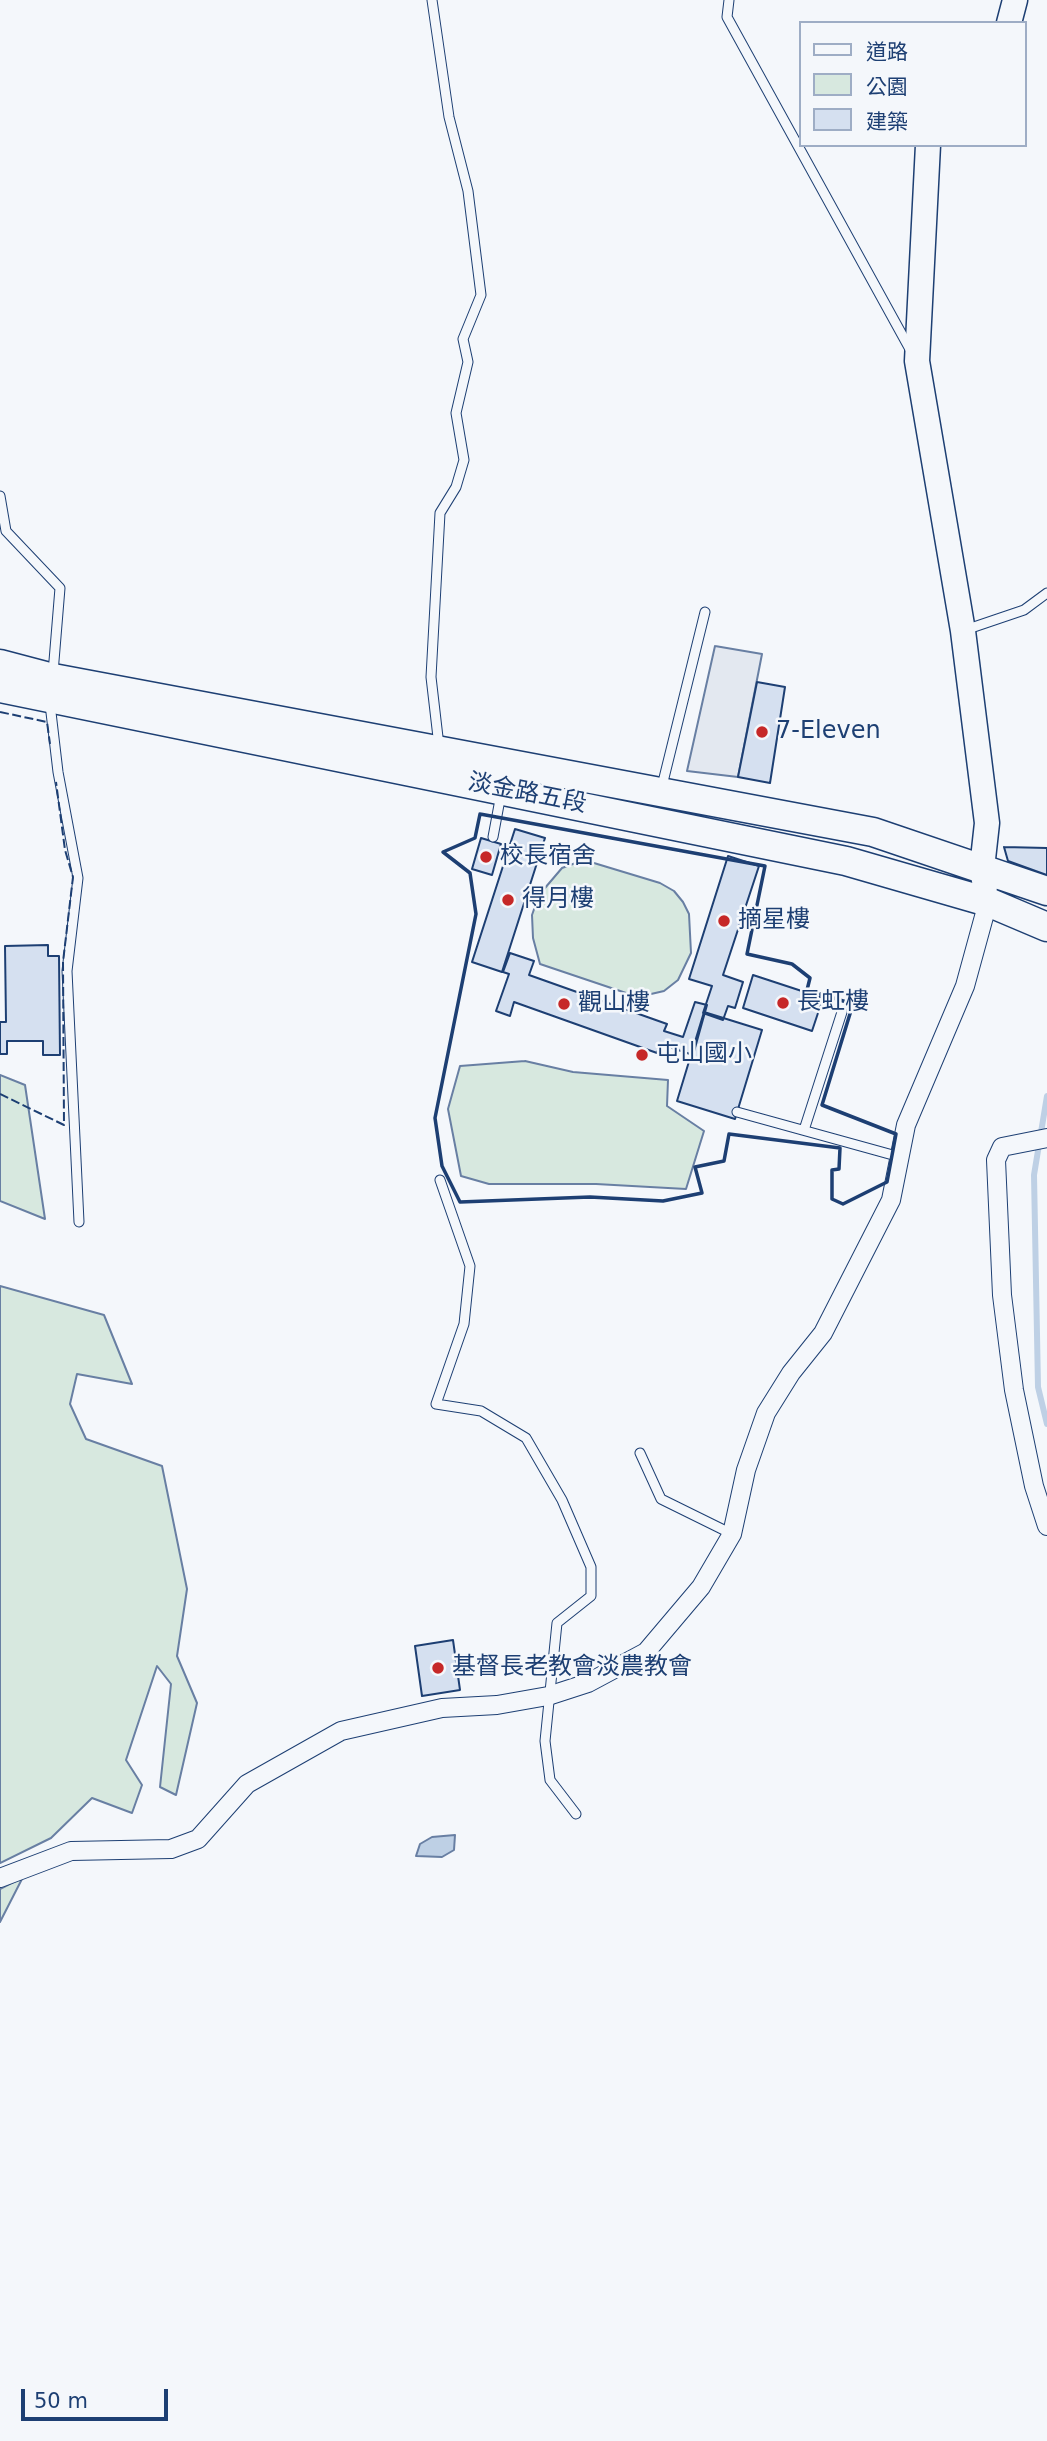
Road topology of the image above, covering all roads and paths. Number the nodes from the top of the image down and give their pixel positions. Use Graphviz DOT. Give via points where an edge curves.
graph roads {
  1 [pos="432,0"];
  2 [pos="729,0"];
  3 [pos="1015,0"];
  4 [pos="1010,21"];
  5 [pos="928,147"];
  6 [pos="917,362"];
  7 [pos="0,496"];
  8 [pos="1047,593"];
  9 [pos="705,612"];
  10 [pos="963,631"];
  11 [pos="0,664"];
  12 [pos="0,688"];
  13 [pos="51,689"];
  14 [pos="440,751"];
  15 [pos="502,789"];
  16 [pos="661,792"];
  17 [pos="711,801"];
  18 [pos="706,831"];
  19 [pos="493,837"];
  20 [pos="982,868"];
  21 [pos="1047,891"];
  22 [pos="988,902"];
  23 [pos="1047,927"];
  24 [pos="842,1012"];
  25 [pos="737,1112"];
  26 [pos="804,1130"];
  27 [pos="1047,1138"];
  28 [pos="900,1157"];
  29 [pos="440,1180"];
  30 [pos="79,1222"];
  31 [pos="640,1453"];
  32 [pos="1047,1526"];
  33 [pos="732,1534"];
  34 [pos="548,1696"];
  35 [pos="576,1814"];
  36 [pos="0,1878"];
  1 -- 14 [label="lane" via="449,117 468,191 481,295 463,339 468,362 456,413 464,460 456,487 440,513 431,677"];
  2 -- 6 [label="lane" via="727,17"];
  3 -- 4 [label="street"];
  5 -- 6 [label="street"];
  6 -- 10 [label="street"];
  7 -- 13 [label="lane" via="6,531 60,587"];
  8 -- 10 [label="lane" via="1024,610"];
  9 -- 16 [label="lane"];
  10 -- 20 [label="street" via="988,823"];
  11 -- 13 [label="main road, 淡金路五段"];
  12 -- 13 [label="main road, 淡金路五段"];
  13 -- 14 [label="main road, 淡金路五段"];
  13 -- 15 [label="main road, 淡金路五段"];
  13 -- 30 [label="lane" via="58,772 78,878 67,971"];
  14 -- 16 [label="main road, 淡金路五段"];
  15 -- 18 [label="main road, 淡金路五段"];
  15 -- 19 [label="lane"];
  16 -- 17 [label="main road, 淡金路五段"];
  17 -- 18 [label="main road"];
  17 -- 20 [label="main road, 淡金路五段" via="873,832"];
  18 -- 22 [label="main road, 淡金路五段" via="846,861"];
  20 -- 21 [label="main road, 淡金路五段"];
  20 -- 22 [label="street"];
  22 -- 23 [label="main road, 淡金路五段"];
  22 -- 28 [label="street" via="965,986 906,1125"];
  24 -- 26 [label="lane"];
  25 -- 26 [label="lane"];
  26 -- 28 [label="lane"];
  27 -- 32 [label="street" via="1002,1147 996,1160 1002,1295 1014,1390"];
  28 -- 33 [label="street" via="891,1200 822,1333 766,1413 746,1470"];
  29 -- 34 [label="lane" via="470,1266 464,1324 436,1404 481,1411 526,1438 562,1500 591,1567 591,1596 557,1623"];
  31 -- 33 [label="lane" via="661,1499"];
  33 -- 34 [label="street" via="701,1587 646,1652 587,1683"];
  34 -- 35 [label="lane" via="545,1741 550,1780"];
  34 -- 36 [label="street" via="442,1708 341,1731 247,1784 198,1839 171,1849 71,1851"];
}
